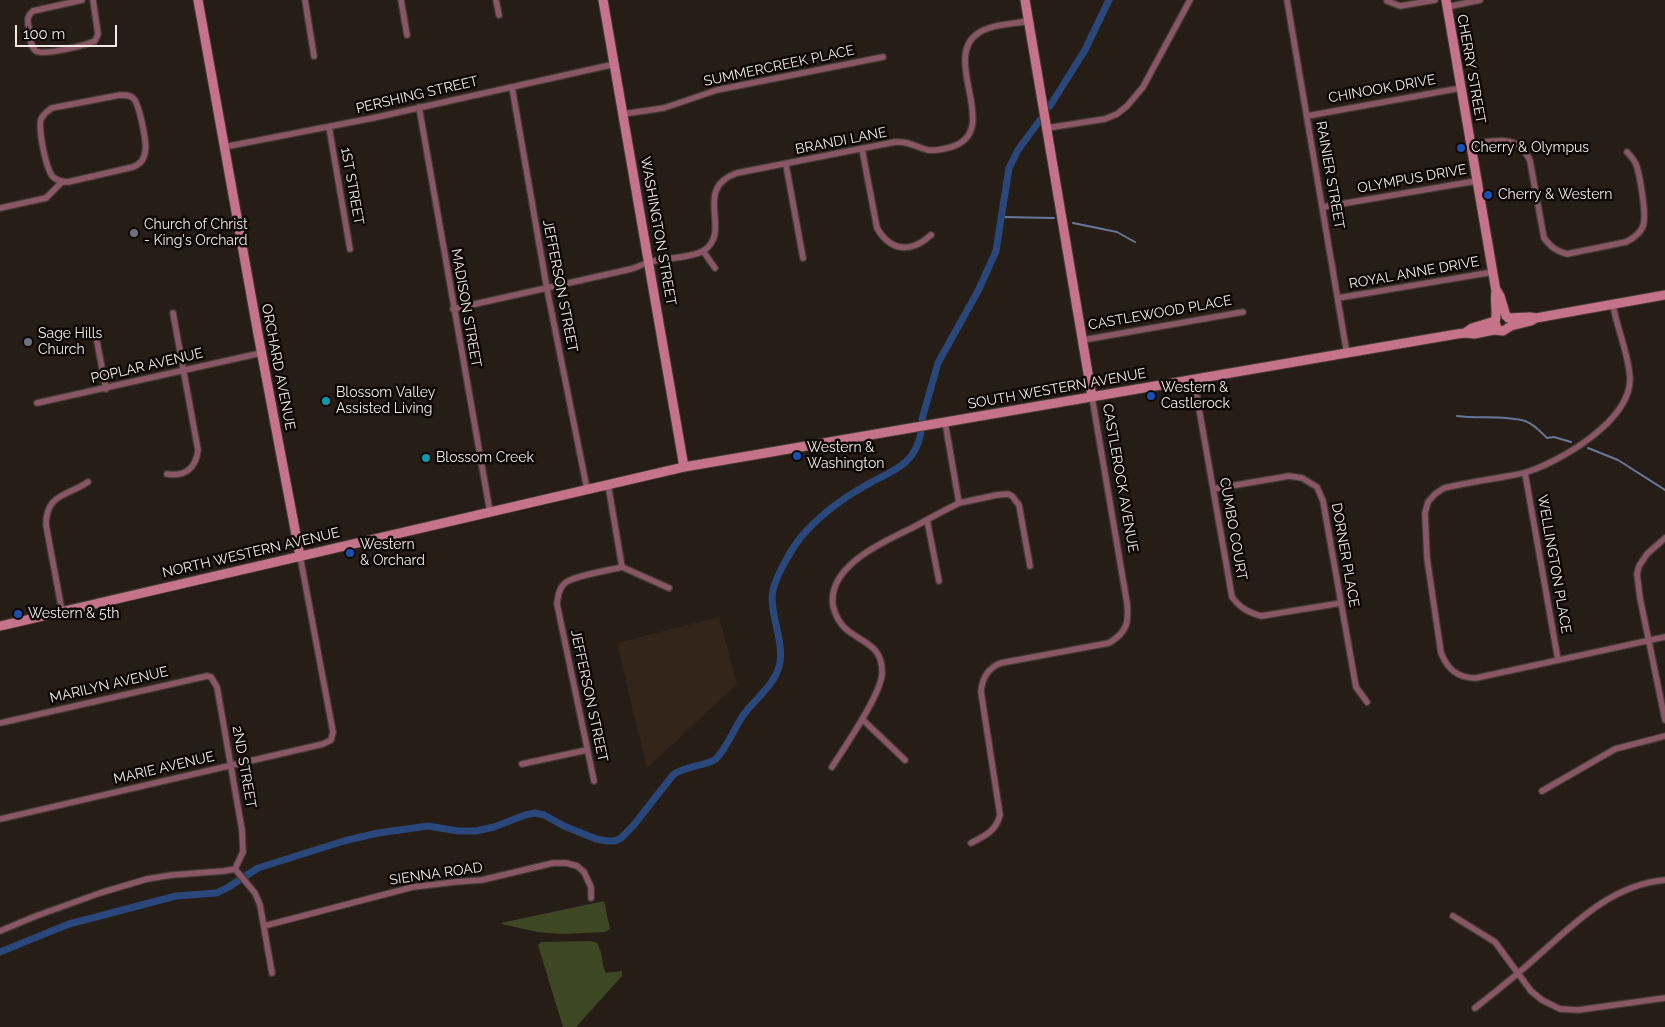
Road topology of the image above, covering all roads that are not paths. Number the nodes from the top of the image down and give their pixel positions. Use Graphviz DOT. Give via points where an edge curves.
graph roads {
  1 [pos="82,0"];
  2 [pos="94,0"];
  3 [pos="198,0"];
  4 [pos="305,0"];
  5 [pos="401,0"];
  6 [pos="496,0"];
  7 [pos="603,0"];
  8 [pos="1025,0"];
  9 [pos="1190,0"];
  10 [pos="1287,0"];
  11 [pos="1435,0"];
  12 [pos="1480,0"];
  13 [pos="1387,1"];
  14 [pos="1446,3"];
  15 [pos="499,15"];
  16 [pos="1029,20"];
  17 [pos="407,35"];
  18 [pos="314,56"];
  19 [pos="883,57"];
  20 [pos="615,64"];
  21 [pos="512,87"];
  22 [pos="1461,88"];
  23 [pos="420,107"];
  24 [pos="623,114"];
  25 [pos="1307,116"];
  26 [pos="329,127"];
  27 [pos="1047,128"];
  28 [pos="1470,144"];
  29 [pos="224,147"];
  30 [pos="862,149"];
  31 [pos="1627,152"];
  32 [pos="786,164"];
  33 [pos="1476,181"];
  34 [pos="62,182"];
  35 [pos="1323,207"];
  36 [pos="0,208"];
  37 [pos="931,235"];
  38 [pos="350,249"];
  39 [pos="703,251"];
  40 [pos="803,258"];
  41 [pos="649,262"];
  42 [pos="715,268"];
  43 [pos="1493,272"];
  44 [pos="547,289"];
  45 [pos="1665,295"];
  46 [pos="1338,298"];
  47 [pos="1613,305"];
  48 [pos="454,309"];
  49 [pos="1243,312"];
  50 [pos="173,313"];
  51 [pos="1536,318"];
  52 [pos="1501,320"];
  53 [pos="95,331"];
  54 [pos="1083,340"];
  55 [pos="262,354"];
  56 [pos="1347,354"];
  57 [pos="184,371"];
  58 [pos="1194,380"];
  59 [pos="106,389"];
  60 [pos="1092,397"];
  61 [pos="37,403"];
  62 [pos="945,422"];
  63 [pos="684,467"];
  64 [pos="1525,473"];
  65 [pos="167,474"];
  66 [pos="88,482"];
  67 [pos="608,484"];
  68 [pos="587,489"];
  69 [pos="1213,489"];
  70 [pos="959,503"];
  71 [pos="490,512"];
  72 [pos="927,520"];
  73 [pos="1665,538"];
  74 [pos="300,556"];
  75 [pos="1030,566"];
  76 [pos="622,567"];
  77 [pos="939,581"];
  78 [pos="669,588"];
  79 [pos="1341,603"];
  80 [pos="62,611"];
  81 [pos="0,626"];
  82 [pos="1665,637"];
  83 [pos="1649,641"];
  84 [pos="1558,660"];
  85 [pos="217,687"];
  86 [pos="1368,702"];
  87 [pos="862,719"];
  88 [pos="1665,720"];
  89 [pos="0,723"];
  90 [pos="1665,736"];
  91 [pos="332,738"];
  92 [pos="588,750"];
  93 [pos="905,760"];
  94 [pos="522,764"];
  95 [pos="230,766"];
  96 [pos="832,767"];
  97 [pos="594,781"];
  98 [pos="1542,791"];
  99 [pos="0,819"];
  100 [pos="971,843"];
  101 [pos="235,869"];
  102 [pos="1665,880"];
  103 [pos="591,898"];
  104 [pos="1453,916"];
  105 [pos="264,926"];
  106 [pos="0,931"];
  107 [pos="272,973"];
  108 [pos="1518,974"];
  109 [pos="1665,998"];
  110 [pos="1476,1008"];
  1 -- 2 [label="street" via="30,13 28,22 35,50 43,53 95,41 98,34"];
  3 -- 29 [label="main road, ORCHARD AVENUE"];
  4 -- 18 [label="street"];
  5 -- 17 [label="street"];
  6 -- 15 [label="street"];
  7 -- 20 [label="main road, WASHINGTON STREET"];
  8 -- 16 [label="main road, CASTLEROCK AVENUE"];
  9 -- 27 [label="street" via="1143,87 1127,106 1105,119"];
  10 -- 25 [label="street, RAINIER STREET"];
  11 -- 13 [label="street" via="1400,6"];
  12 -- 14 [label="street"];
  14 -- 22 [label="main road, CHERRY STREET"];
  16 -- 27 [label="main road, CASTLEROCK AVENUE"];
  16 -- 30 [label="street, BRANDI LANE" via="984,30 967,46 965,62 974,114 972,127 962,141 937,150 903,142"];
  19 -- 24 [label="street, SUMMERCREEK PLACE" via="717,90 664,108"];
  20 -- 21 [label="street, PERSHING STREET"];
  20 -- 24 [label="main road, WASHINGTON STREET"];
  21 -- 23 [label="street, PERSHING STREET"];
  21 -- 44 [label="street, JEFFERSON STREET"];
  22 -- 25 [label="street, CHINOOK DRIVE"];
  22 -- 28 [label="main road, CHERRY STREET"];
  23 -- 26 [label="street, PERSHING STREET"];
  23 -- 48 [label="street, MADISON STREET"];
  24 -- 41 [label="main road, WASHINGTON STREET"];
  25 -- 35 [label="street, RAINIER STREET"];
  26 -- 29 [label="street, PERSHING STREET"];
  26 -- 38 [label="street, 1ST STREET"];
  27 -- 54 [label="main road, CASTLEROCK AVENUE"];
  28 -- 31 [label="street" via="1505,140 1525,152 1530,161 1544,238 1550,247 1567,254 1626,242 1641,230 1644,210 1636,163"];
  28 -- 33 [label="main road, CHERRY STREET"];
  29 -- 55 [label="main road, ORCHARD AVENUE"];
  30 -- 32 [label="street, BRANDI LANE"];
  30 -- 37 [label="street" via="877,228 882,236 895,246 907,247 921,244"];
  32 -- 39 [label="street, BRANDI LANE" via="737,173 723,180 714,196 716,228"];
  32 -- 40 [label="street"];
  33 -- 35 [label="street, OLYMPUS DRIVE"];
  33 -- 43 [label="main road, CHERRY STREET"];
  34 -- 34 [label="street" via="133,168 140,163 146,143 133,97 120,95 52,108 46,112 40,130 48,170"];
  34 -- 36 [label="street" via="46,198"];
  35 -- 46 [label="street, RAINIER STREET"];
  39 -- 41 [label="street"];
  39 -- 42 [label="street"];
  41 -- 44 [label="street"];
  41 -- 63 [label="main road, WASHINGTON STREET"];
  43 -- 46 [label="street, ROYAL ANNE DRIVE"];
  43 -- 52 [label="main road, CHERRY STREET"];
  44 -- 48 [label="street"];
  44 -- 68 [label="street, JEFFERSON STREET"];
  45 -- 47 [label="main road, SOUTH WESTERN AVENUE"];
  46 -- 56 [label="street, RAINIER STREET"];
  47 -- 51 [label="main road, SOUTH WESTERN AVENUE"];
  47 -- 64 [label="street" via="1630,380 1623,402 1614,416 1575,449"];
  48 -- 71 [label="street, MADISON STREET"];
  49 -- 54 [label="street, CASTLEWOOD PLACE"];
  50 -- 57 [label="street"];
  51 -- 52 [label="main road, SOUTH WESTERN AVENUE"];
  51 -- 52 [label="main road, SOUTH WESTERN AVENUE" via="1503,331"];
  52 -- 56 [label="main road, SOUTH WESTERN AVENUE" via="1474,334 1464,333"];
  53 -- 59 [label="street"];
  54 -- 60 [label="main road, CASTLEROCK AVENUE"];
  55 -- 57 [label="street, POPLAR AVENUE"];
  55 -- 74 [label="main road, ORCHARD AVENUE"];
  56 -- 58 [label="main road, SOUTH WESTERN AVENUE"];
  57 -- 59 [label="street, POPLAR AVENUE"];
  57 -- 65 [label="street" via="198,455 191,468 181,475"];
  58 -- 60 [label="main road, SOUTH WESTERN AVENUE"];
  58 -- 69 [label="street, CUMBO COURT"];
  59 -- 61 [label="street, POPLAR AVENUE"];
  60 -- 62 [label="main road, SOUTH WESTERN AVENUE"];
  60 -- 100 [label="street, CASTLEROCK AVENUE" via="1124,588 1127,624 1123,632 1109,643 1001,663 988,672 980,692 1000,814 990,833"];
  62 -- 63 [label="main road, SOUTH WESTERN AVENUE"];
  62 -- 70 [label="street"];
  63 -- 67 [label="main road, NORTH WESTERN AVENUE"];
  64 -- 84 [label="street, WELLINGTON PLACE"];
  64 -- 84 [label="street" via="1444,488 1428,502 1425,513 1427,558 1441,652 1450,670 1466,678"];
  66 -- 80 [label="street" via="57,497 46,518"];
  67 -- 68 [label="main road, NORTH WESTERN AVENUE"];
  67 -- 76 [label="street"];
  68 -- 71 [label="main road, NORTH WESTERN AVENUE"];
  69 -- 79 [label="street, DORNER PLACE" via="1289,476 1302,478 1317,487 1323,501"];
  69 -- 79 [label="street, CUMBO COURT" via="1232,597 1239,607 1261,616"];
  70 -- 72 [label="street"];
  70 -- 75 [label="street" via="997,495 1012,496 1019,505"];
  71 -- 74 [label="main road, NORTH WESTERN AVENUE"];
  72 -- 77 [label="street"];
  72 -- 87 [label="street" via="857,558 835,584 833,602 840,623 875,648 882,666 880,681"];
  73 -- 83 [label="street" via="1647,554 1637,574"];
  74 -- 80 [label="main road, NORTH WESTERN AVENUE"];
  74 -- 91 [label="street, ORCHARD AVENUE"];
  76 -- 78 [label="street"];
  76 -- 92 [label="street, JEFFERSON STREET" via="568,580 558,598"];
  79 -- 86 [label="street, DORNER PLACE" via="1356,687"];
  80 -- 81 [label="main road, NORTH WESTERN AVENUE"];
  82 -- 83 [label="street"];
  83 -- 84 [label="street"];
  83 -- 88 [label="street"];
  85 -- 89 [label="street, MARILYN AVENUE" via="213,678 207,676"];
  85 -- 95 [label="street, 2ND STREET"];
  87 -- 93 [label="street"];
  87 -- 96 [label="street"];
  90 -- 98 [label="street" via="1615,749"];
  91 -- 95 [label="street, MARIE AVENUE" via="323,744"];
  92 -- 94 [label="street"];
  92 -- 97 [label="street, JEFFERSON STREET"];
  95 -- 99 [label="street, MARIE AVENUE"];
  95 -- 101 [label="street, 2ND STREET" via="242,830 243,852"];
  101 -- 105 [label="street" via="255,893"];
  101 -- 106 [label="street" via="147,879"];
  102 -- 108 [label="street" via="1610,896"];
  103 -- 105 [label="street, SIENNA ROAD" via="591,887 584,872 577,866 553,863 482,880 413,887"];
  104 -- 108 [label="street" via="1495,942"];
  105 -- 107 [label="street"];
  108 -- 109 [label="street" via="1542,1000 1568,1010"];
  108 -- 110 [label="street"];
}
